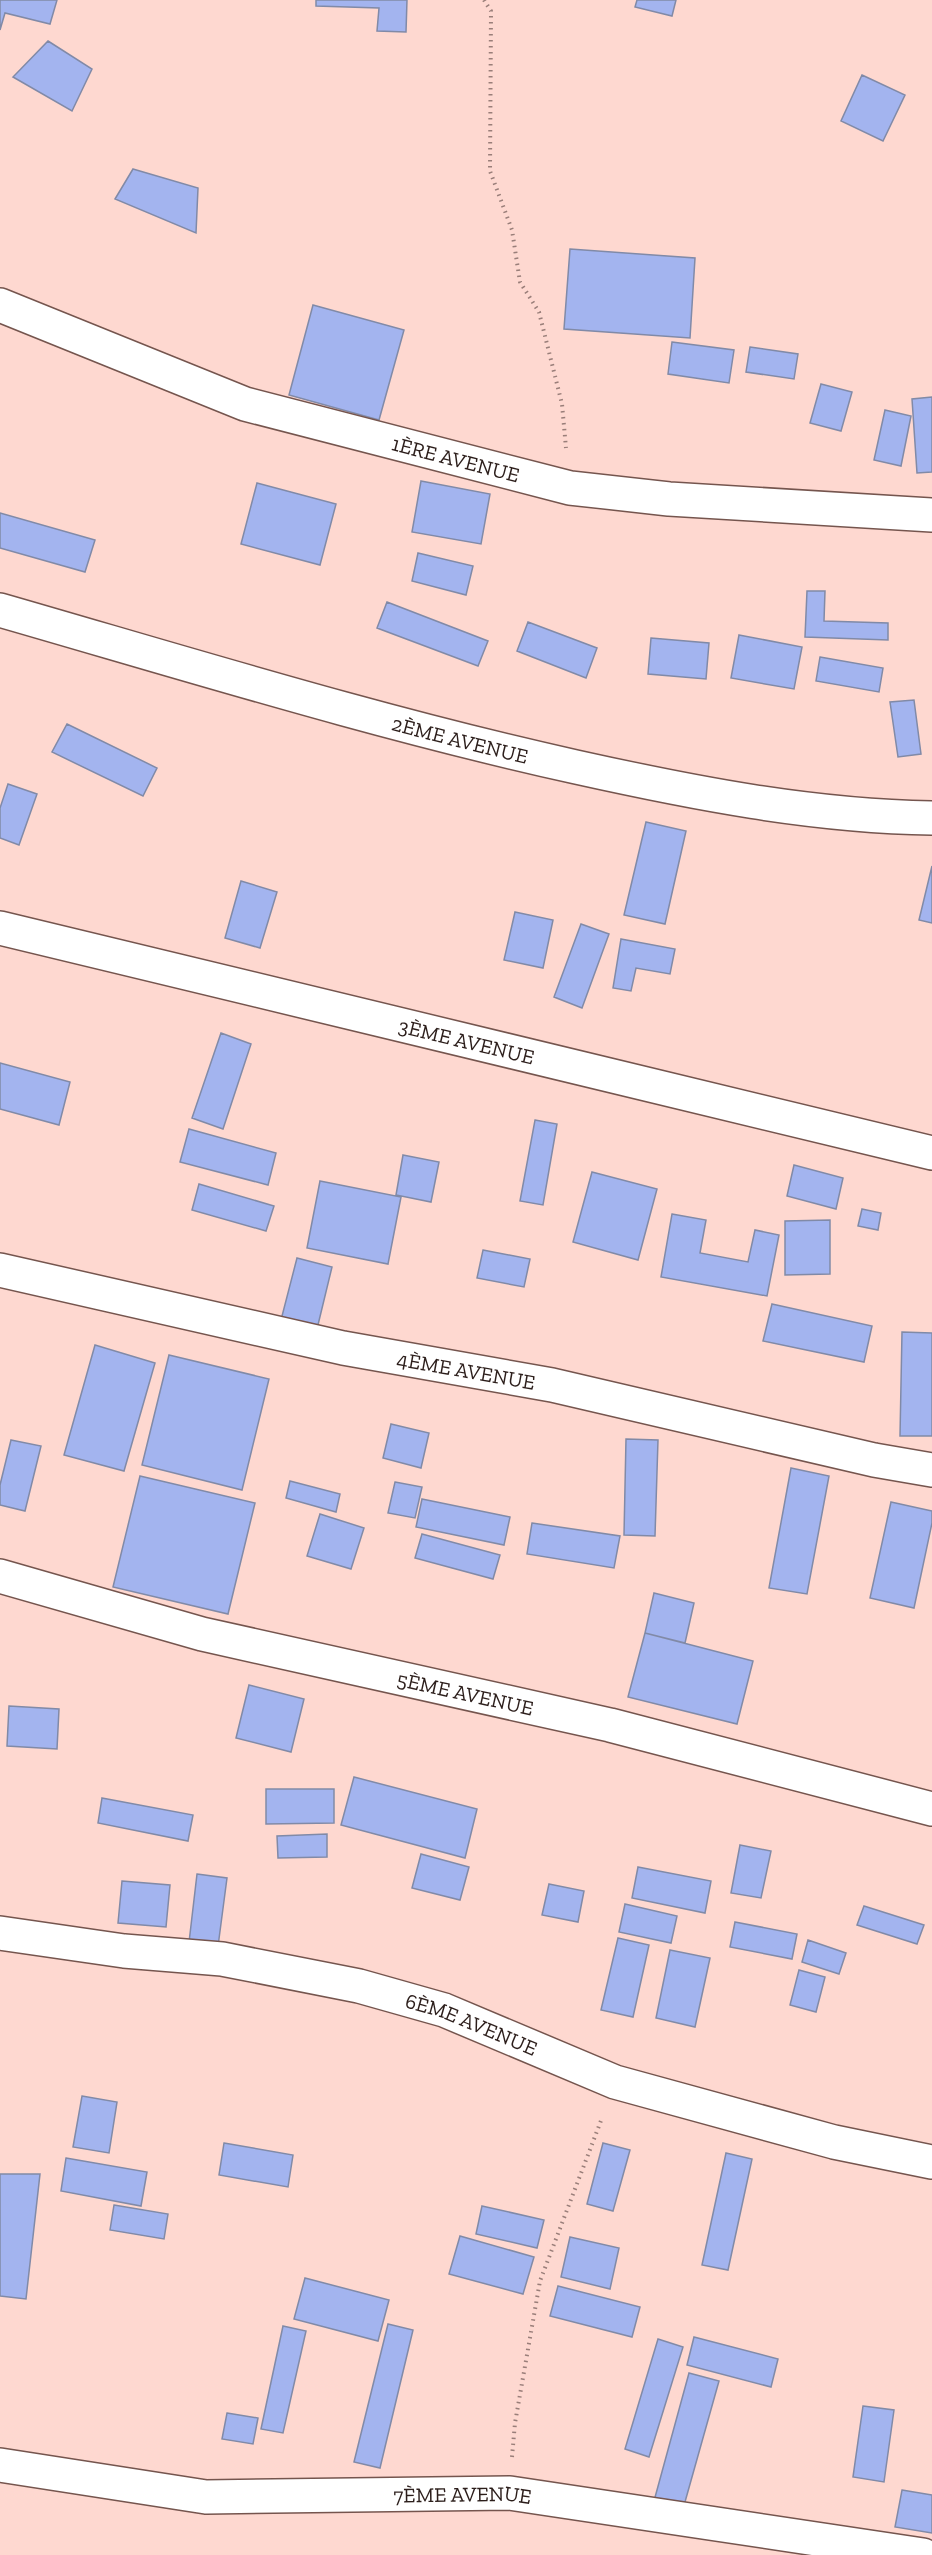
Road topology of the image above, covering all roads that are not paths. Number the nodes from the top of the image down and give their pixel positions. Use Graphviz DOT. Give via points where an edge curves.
graph roads {
  1 [pos="0,305"];
  2 [pos="932,515"];
  3 [pos="0,610"];
  4 [pos="932,818"];
  5 [pos="0,928"];
  6 [pos="932,1153"];
  7 [pos="0,1270"];
  8 [pos="932,1470"];
  9 [pos="0,1576"];
  10 [pos="932,1809"];
  11 [pos="0,1933"];
  12 [pos="932,2162"];
  13 [pos="0,2465"];
  14 [pos="923,2555"];
  1 -- 2 [label="street, 1ÈRE AVENUE" via="245,404 570,488"];
  3 -- 4 [label="street, 2ÈME AVENUE" via="496,749 697,794 875,817"];
  5 -- 6 [label="street, 3ÈME AVENUE"];
  7 -- 8 [label="street, 4ÈME AVENUE" via="343,1348 552,1385"];
  9 -- 10 [label="street, 5ÈME AVENUE" via="202,1634 610,1725"];
  11 -- 12 [label="street, 6ÈME AVENUE" via="124,1952 222,1959 359,1986 444,2010 615,2082 834,2142"];
  13 -- 14 [label="street, 7ÈME AVENUE" via="206,2497 510,2493"];
}
